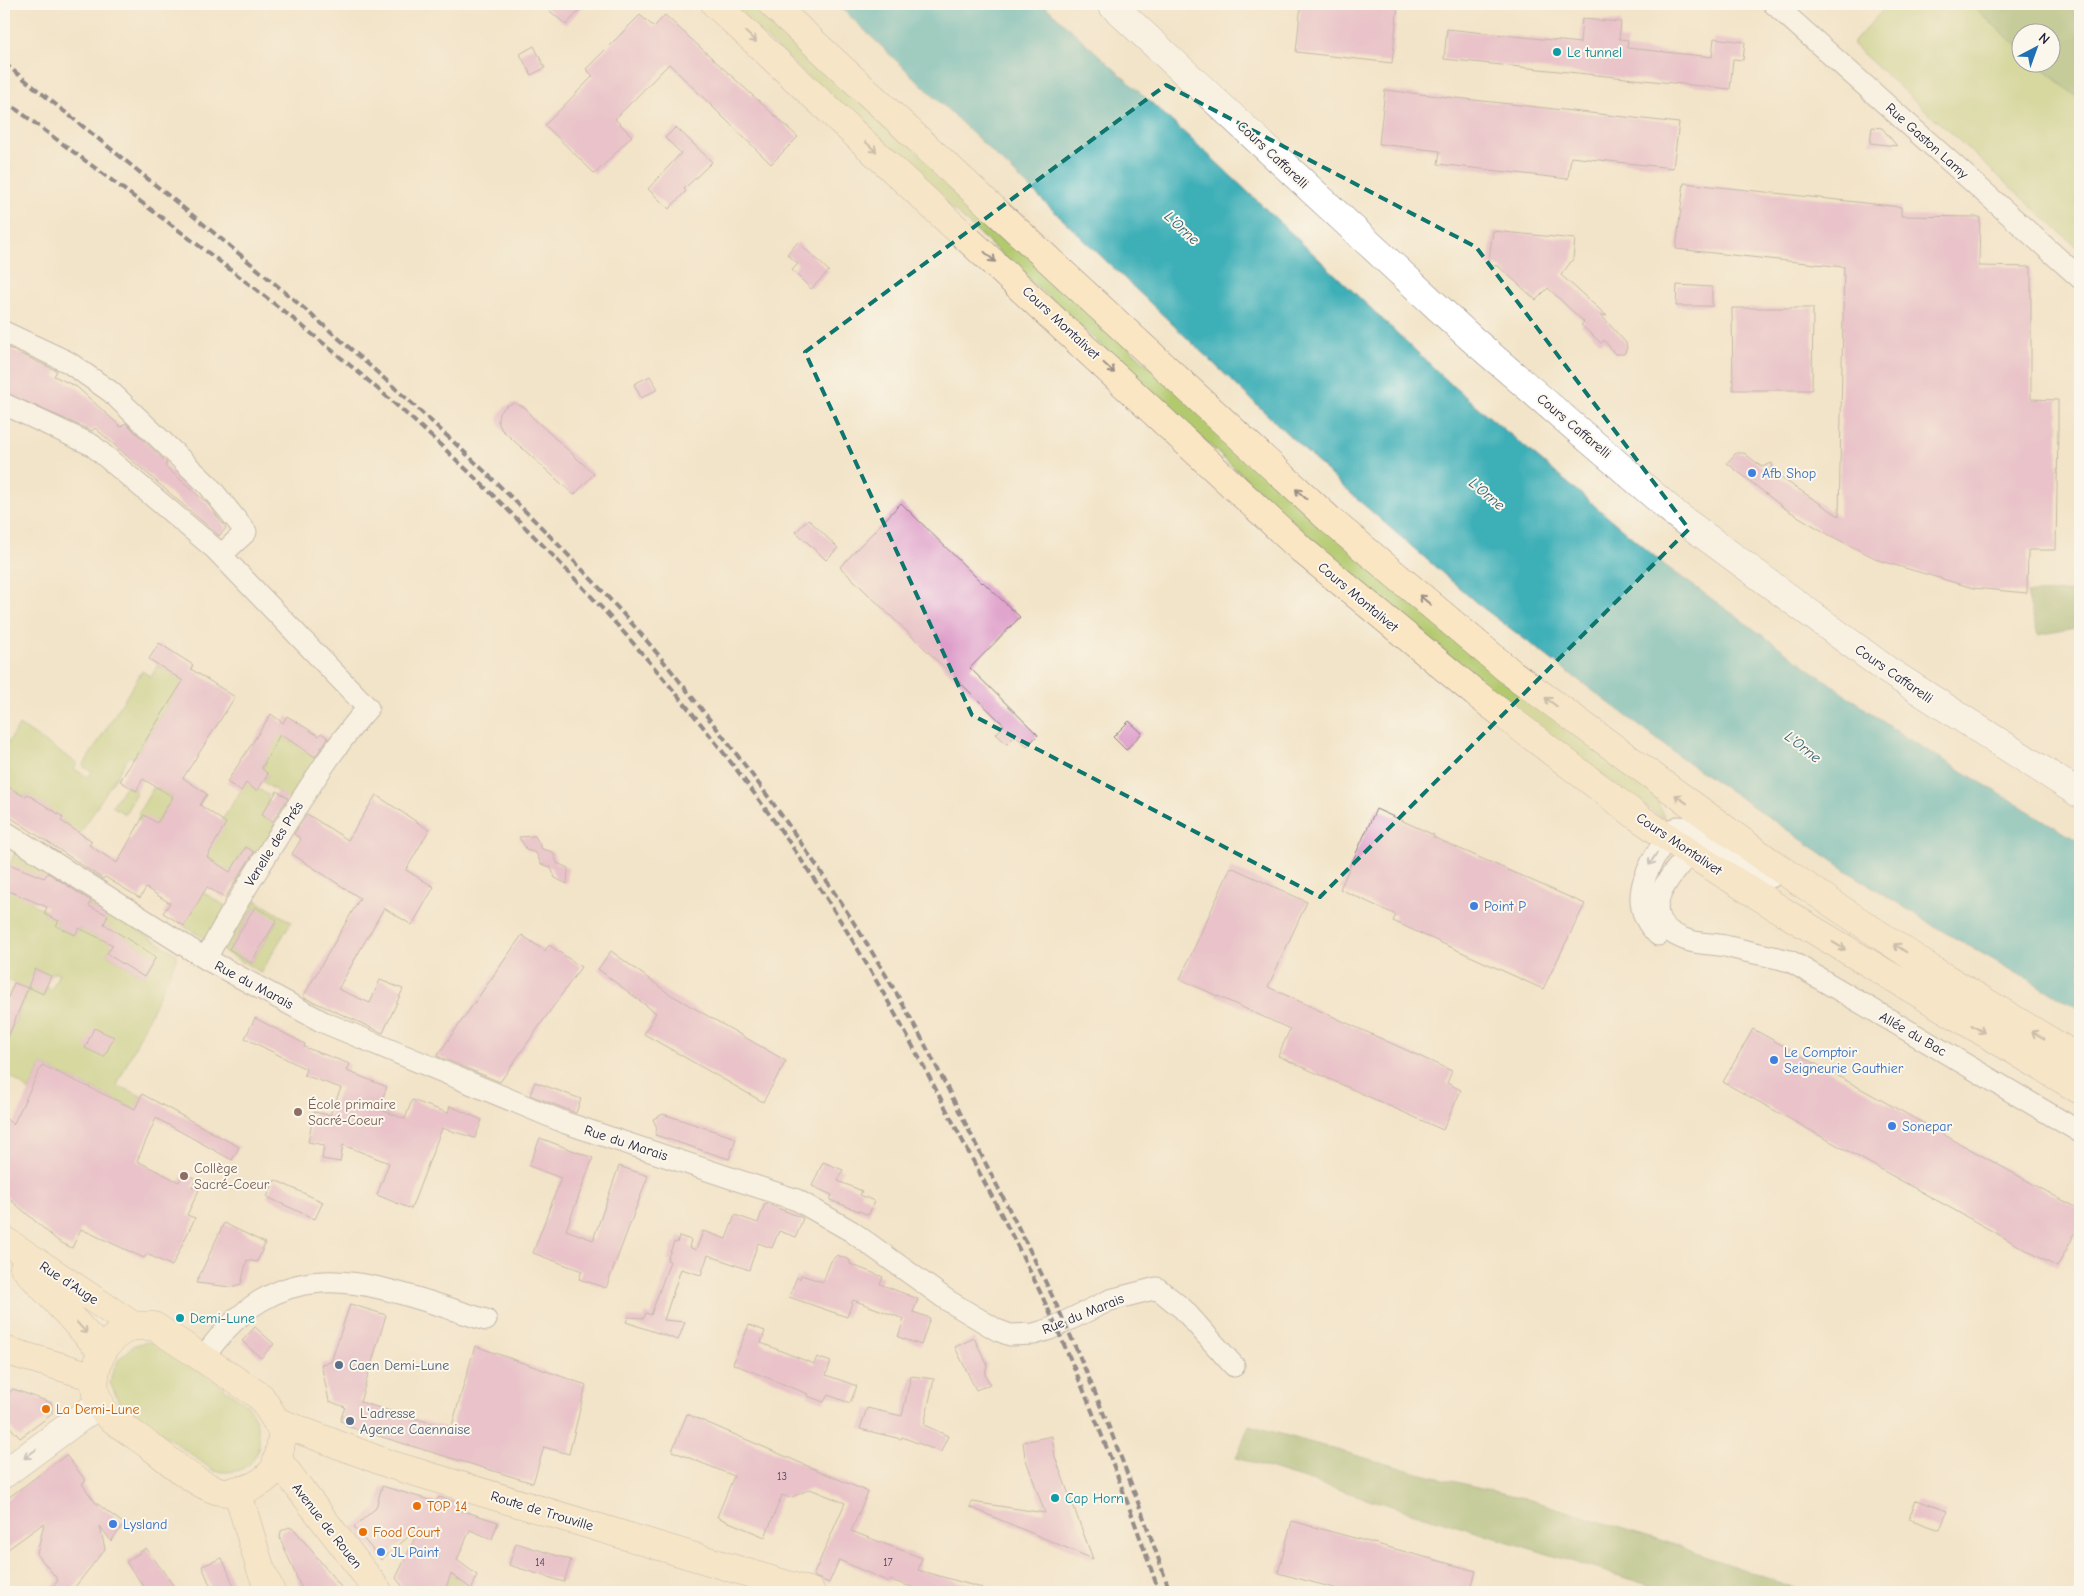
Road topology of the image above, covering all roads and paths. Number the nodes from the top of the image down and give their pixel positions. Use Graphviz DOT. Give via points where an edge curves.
graph roads {
  1 [pos="715,4"];
  2 [pos="772,4"];
  3 [pos="1111,4"];
  4 [pos="1774,4"];
  5 [pos="2080,278"];
  6 [pos="4,332"];
  7 [pos="4,404"];
  8 [pos="221,555"];
  9 [pos="2080,794"];
  10 [pos="4,831"];
  11 [pos="1667,837"];
  12 [pos="1690,853"];
  13 [pos="1808,886"];
  14 [pos="1741,951"];
  15 [pos="206,959"];
  16 [pos="2080,1059"];
  17 [pos="2080,1090"];
  18 [pos="2080,1132"];
  19 [pos="4,1240"];
  20 [pos="4,1246"];
  21 [pos="486,1320"];
  22 [pos="134,1326"];
  23 [pos="4,1350"];
  24 [pos="102,1351"];
  25 [pos="204,1357"];
  26 [pos="1234,1366"];
  27 [pos="97,1390"];
  28 [pos="276,1421"];
  29 [pos="278,1453"];
  30 [pos="364,1456"];
  31 [pos="4,1474"];
  32 [pos="237,1490"];
  33 [pos="270,1592"];
  34 [pos="379,1592"];
  35 [pos="811,1592"];
  1 -- 11 [label="main road, Cours Montalivet, one-way" via="1301,549 1475,693"];
  13 -- 2 [label="main road, one-way" via="1714,823 1514,674 1329,519"];
  3 -- 9 [label="street, Cours Caffarelli" via="1472,339 1679,517 1886,670"];
  4 -- 5 [label="street, Rue Gaston Lamy"];
  6 -- 8 [label="street" via="68,362 111,392 209,486 246,532"];
  7 -- 8 [label="street" via="92,446"];
  8 -- 15 [label="street, Venelle des Prés" via="368,708 346,732"];
  10 -- 15 [label="street, Rue du Marais"];
  11 -- 12 [label="main road, Cours Montalivet"];
  11 -- 13 [label="street" via="1678,827 1695,828 1790,890"];
  11 -- 14 [label="street, Allée du Bac, one-way" via="1641,885 1641,907 1648,921 1663,939 1691,952 1729,955"];
  12 -- 14 [label="street, Allée du Bac" via="1668,877 1660,892 1657,906 1663,922 1683,939"];
  12 -- 17 [label="main road, Cours Montalivet, one-way"];
  16 -- 13 [label="main road, one-way" via="1934,971"];
  14 -- 18 [label="street, Allée du Bac" via="1790,961"];
  15 -- 26 [label="street, Rue du Marais" via="322,1022 557,1120 796,1200 851,1231 947,1300 997,1330 1010,1335 1034,1334 1110,1300 1157,1288 1183,1309"];
  19 -- 22 [label="main road, Rue d'Auge"];
  20 -- 24 [label="main road, Rue d'Auge, one-way"];
  21 -- 25 [label="street" via="390,1289 345,1281 321,1281 290,1288 259,1303 221,1335"];
  22 -- 24 [label="main road" via="121,1330"];
  22 -- 25 [label="main road" via="154,1326"];
  23 -- 27 [label="main road"];
  24 -- 27 [label="main road"];
  25 -- 28 [label="main road" via="261,1396"];
  27 -- 31 [label="street, one-way"];
  27 -- 32 [label="main road" via="102,1410 184,1471 214,1489"];
  28 -- 29 [label="main road" via="283,1432"];
  28 -- 30 [label="main road, Route de Trouville"];
  29 -- 30 [label="main road" via="332,1450"];
  29 -- 32 [label="main road" via="274,1468 262,1480 246,1490"];
  29 -- 34 [label="main road, Avenue de Rouen"];
  30 -- 35 [label="main road, Route de Trouville"];
  32 -- 33 [label="main road"];
}
